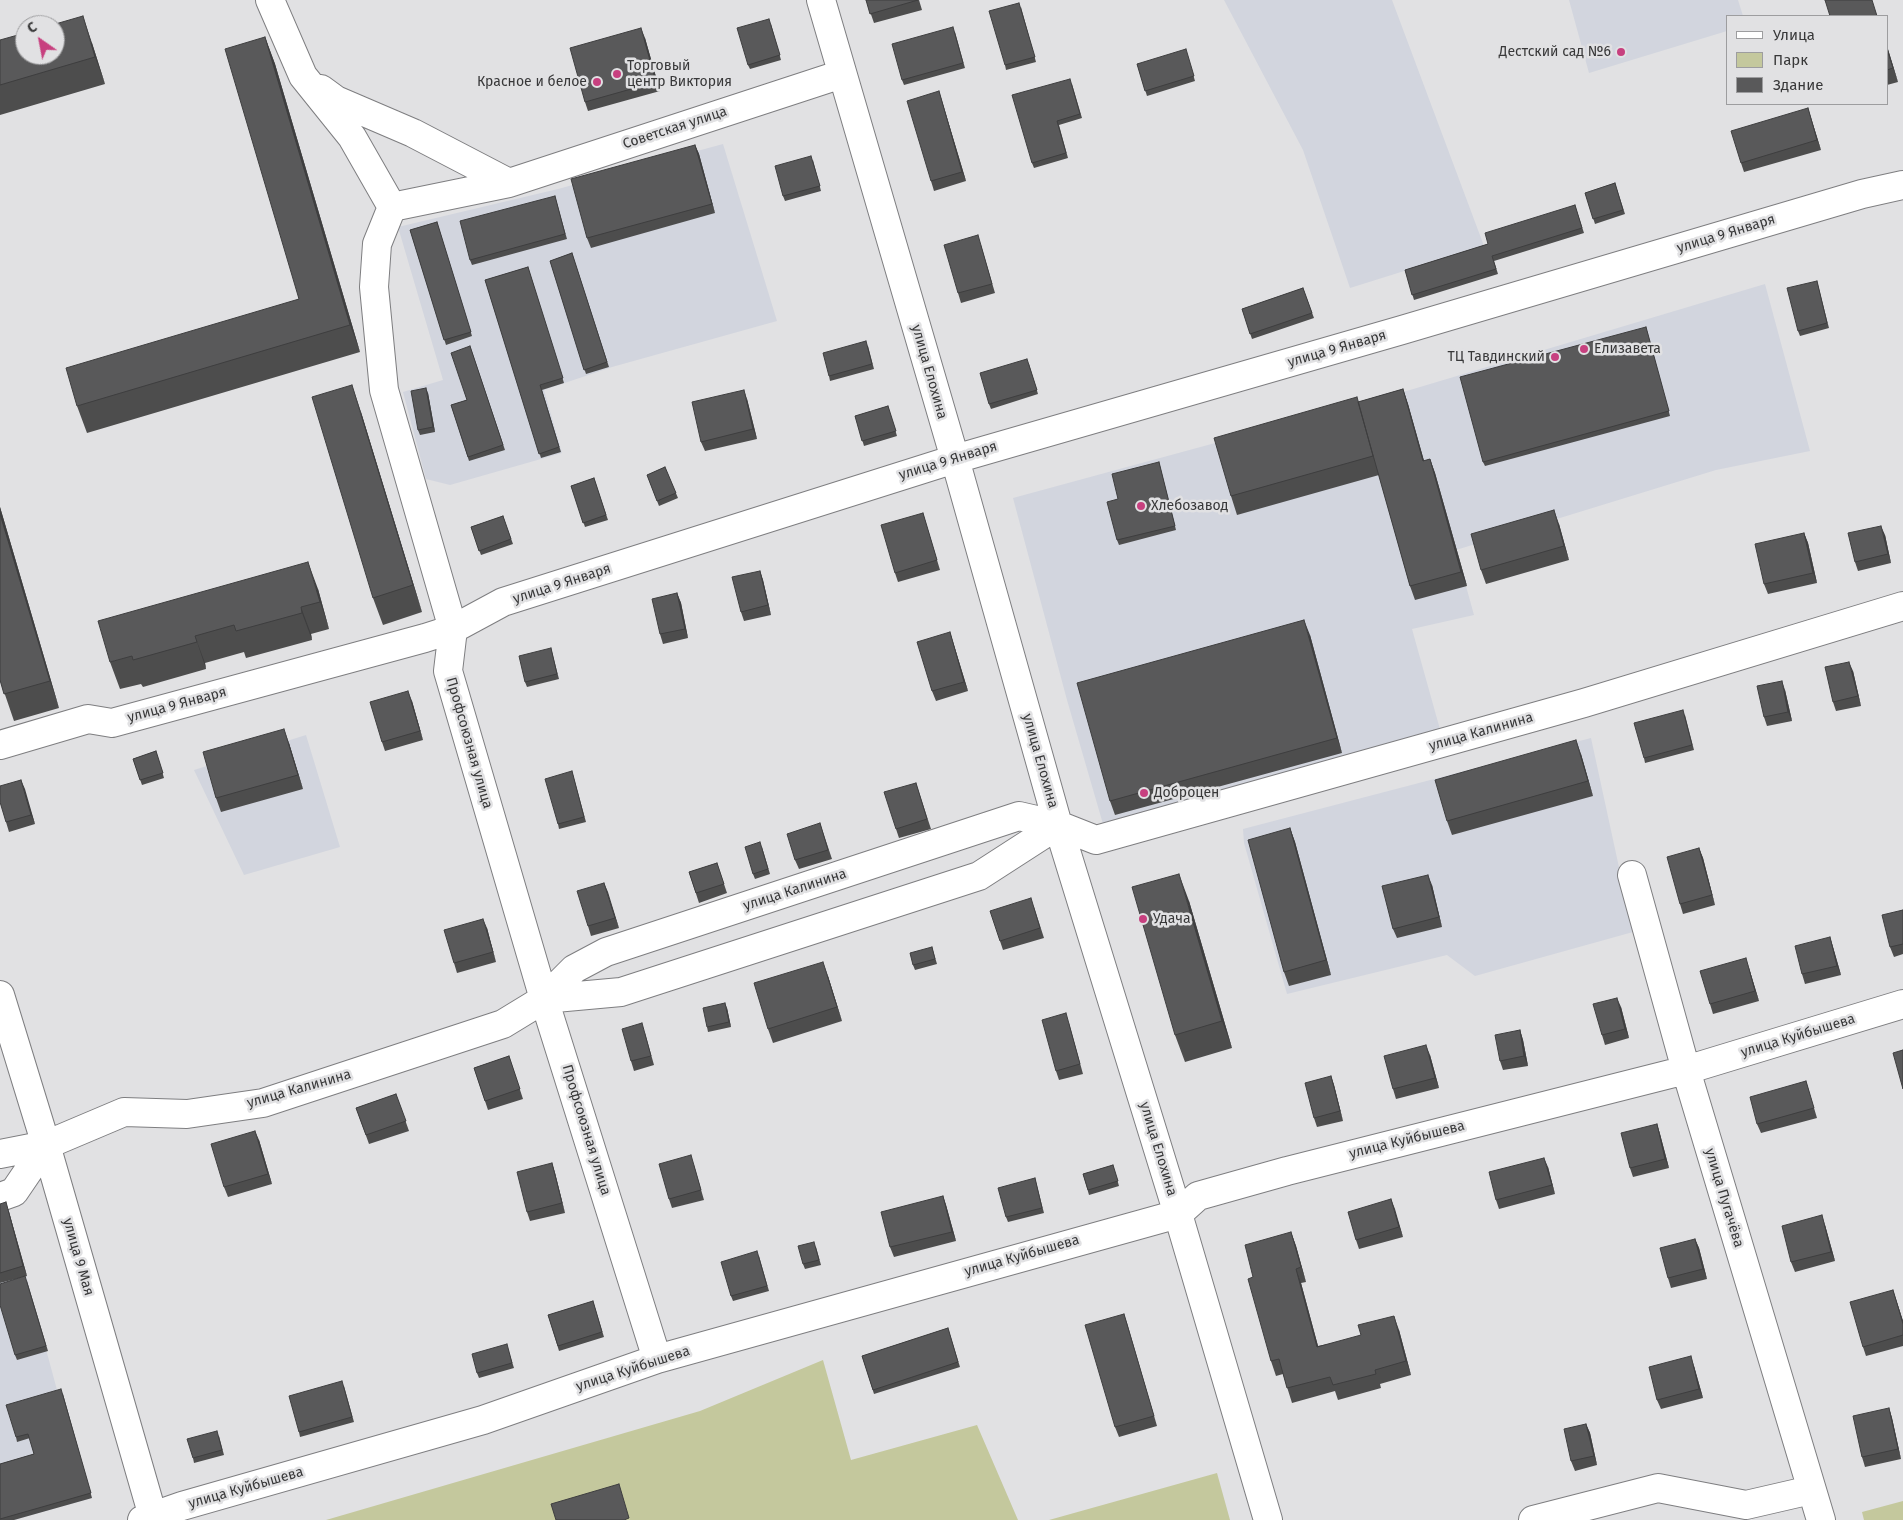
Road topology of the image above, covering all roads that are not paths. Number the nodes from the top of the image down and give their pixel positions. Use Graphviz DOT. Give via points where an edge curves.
graph roads {
  1 [pos="270,0"];
  2 [pos="821,0"];
  3 [pos="842,74"];
  4 [pos="303,76"];
  5 [pos="509,183"];
  6 [pos="1903,185"];
  7 [pos="392,207"];
  8 [pos="954,459"];
  9 [pos="1903,606"];
  10 [pos="453,629"];
  11 [pos="0,745"];
  12 [pos="1058,826"];
  13 [pos="1632,875"];
  14 [pos="0,995"];
  15 [pos="544,999"];
  16 [pos="1903,1004"];
  17 [pos="1686,1070"];
  18 [pos="46,1145"];
  19 [pos="0,1154"];
  20 [pos="0,1197"];
  21 [pos="1178,1214"];
  22 [pos="657,1359"];
  23 [pos="1811,1490"];
  24 [pos="150,1519"];
  25 [pos="1268,1520"];
  26 [pos="1533,1520"];
  27 [pos="1821,1520"];
  1 -- 4 [label="street"];
  2 -- 3 [label="street, улица Елохина"];
  3 -- 5 [label="street, Советская улица"];
  3 -- 8 [label="street, улица Елохина"];
  4 -- 5 [label="street" via="336,100 413,132"];
  4 -- 7 [label="street" via="352,137"];
  5 -- 7 [label="street, Советская улица"];
  6 -- 8 [label="street, улица 9 Января" via="1862,194"];
  7 -- 10 [label="street, Профсоюзная улица" via="377,244 374,287 384,390"];
  8 -- 10 [label="street, улица 9 Января" via="503,602"];
  8 -- 12 [label="street, улица Елохина"];
  9 -- 12 [label="street, улица Калинина" via="1574,705 1096,840"];
  10 -- 11 [label="street, улица 9 Января" via="112,723 88,718"];
  10 -- 15 [label="street, Профсоюзная улица" via="448,671"];
  12 -- 15 [label="street, улица Калинина" via="979,876 621,992"];
  12 -- 15 [label="street, улица Калинина" via="1019,816 606,952 574,969"];
  12 -- 21 [label="street, улица Елохина"];
  13 -- 17 [label="street, улица Пугачёва"];
  14 -- 18 [label="street, улица 9 Мая"];
  15 -- 18 [label="street, улица Калинина" via="504,1024 263,1102 187,1114 124,1112"];
  15 -- 22 [label="street, Профсоюзная улица"];
  16 -- 17 [label="street, улица Куйбышева"];
  17 -- 21 [label="street, улица Куйбышева" via="1198,1196"];
  17 -- 23 [label="street, улица Пугачёва"];
  18 -- 19 [label="street, улица Калинина"];
  18 -- 20 [label="street" via="14,1192"];
  18 -- 24 [label="street, улица 9 Мая"];
  21 -- 22 [label="street, улица Куйбышева"];
  21 -- 25 [label="street, улица Елохина"];
  22 -- 24 [label="street, улица Куйбышева" via="483,1420 191,1503"];
  23 -- 26 [label="street" via="1746,1505 1658,1488"];
  23 -- 27 [label="street, улица Пугачёва"];
}
